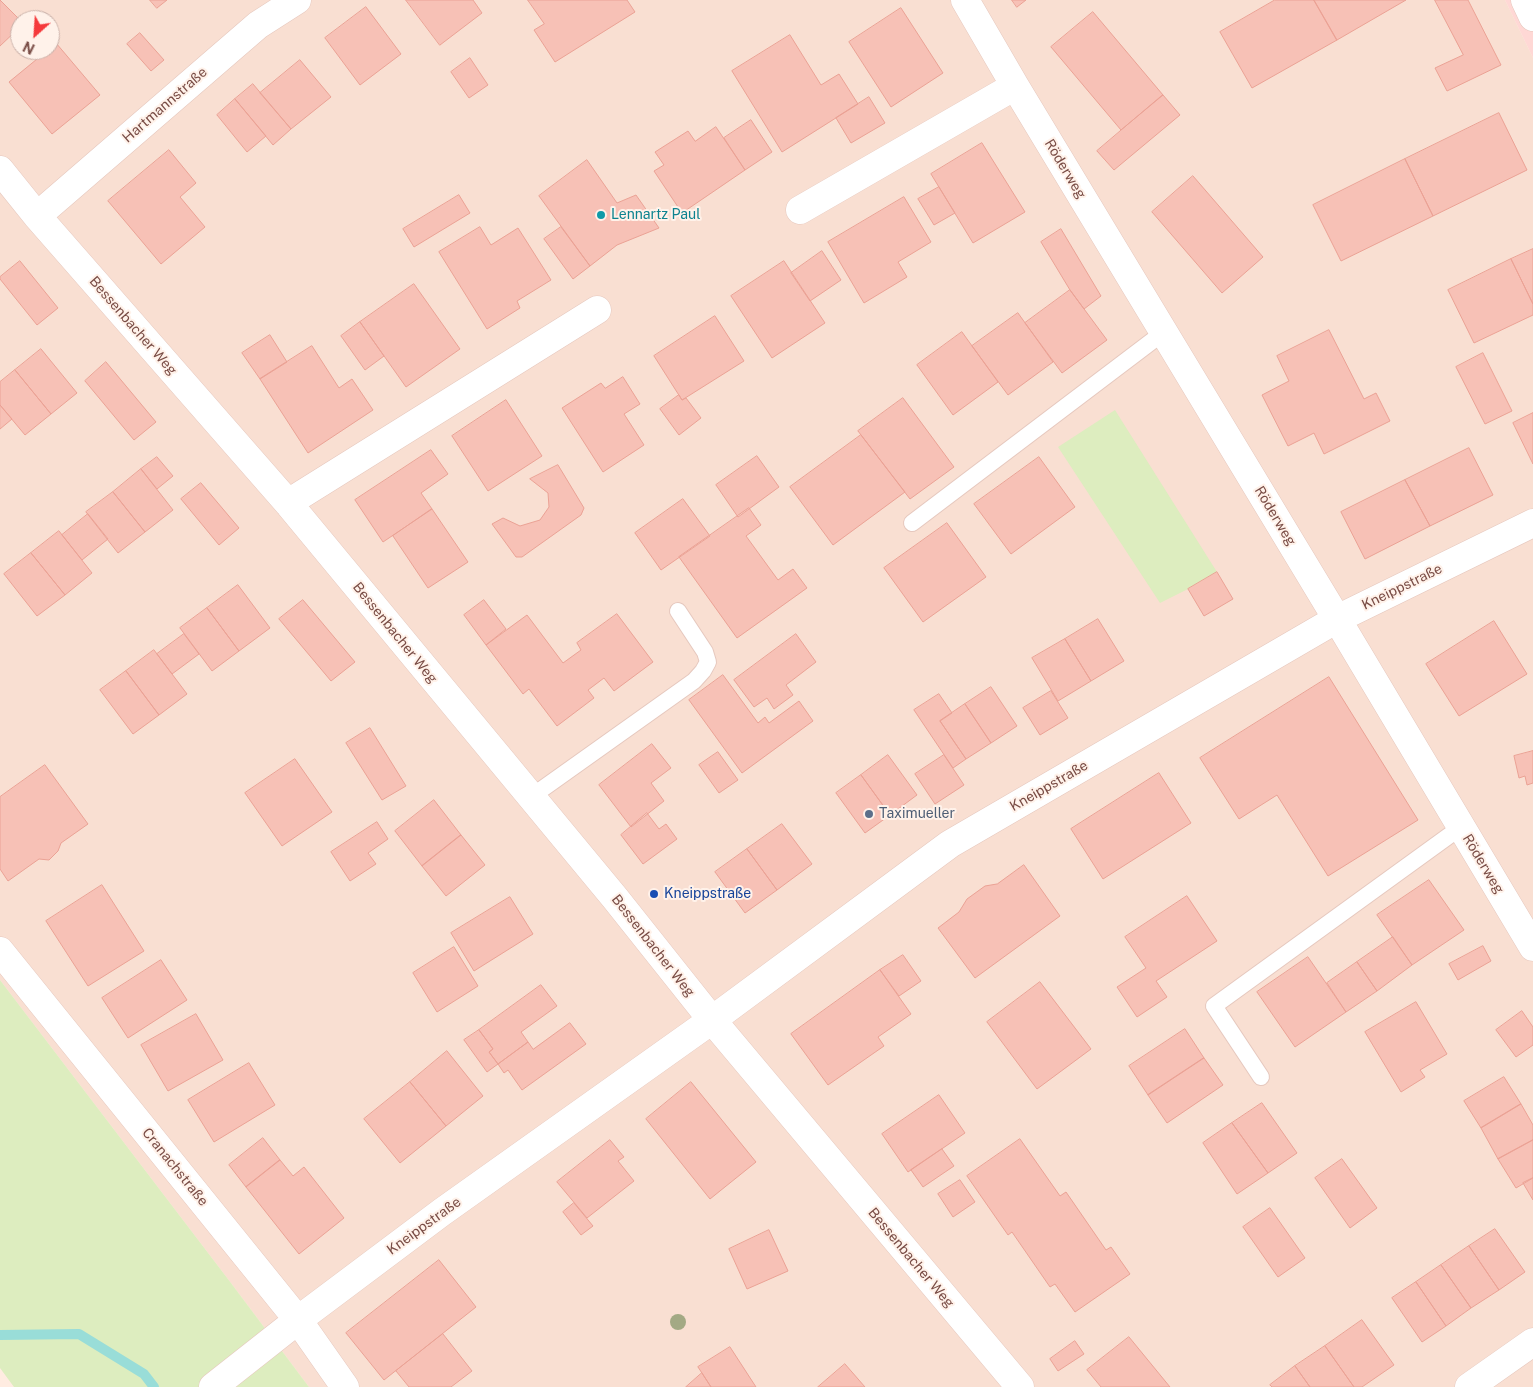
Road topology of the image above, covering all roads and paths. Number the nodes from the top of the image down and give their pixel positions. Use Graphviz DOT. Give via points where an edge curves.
graph roads {
  1 [pos="297,0"];
  2 [pos="966,0"];
  3 [pos="1524,0"];
  4 [pos="1533,17"];
  5 [pos="1015,86"];
  6 [pos="0,170"];
  7 [pos="800,210"];
  8 [pos="37,216"];
  9 [pos="597,310"];
  10 [pos="1164,332"];
  11 [pos="288,503"];
  12 [pos="912,523"];
  13 [pos="1533,523"];
  14 [pos="678,611"];
  15 [pos="1337,619"];
  16 [pos="531,797"];
  17 [pos="1461,827"];
  18 [pos="1533,947"];
  19 [pos="0,952"];
  20 [pos="712,1020"];
  21 [pos="1261,1077"];
  22 [pos="298,1320"];
  23 [pos="1533,1342"];
  24 [pos="213,1387"];
  25 [pos="345,1387"];
  26 [pos="1020,1387"];
  27 [pos="1469,1387"];
  1 -- 8 [label="street, Hartmannstraße" via="258,25"];
  2 -- 5 [label="street, Röderweg"];
  3 -- 4 [label="street"];
  5 -- 7 [label="street"];
  5 -- 10 [label="street, Röderweg"];
  6 -- 8 [label="street, Bessenbacher Weg"];
  8 -- 11 [label="street, Bessenbacher Weg"];
  9 -- 11 [label="street"];
  10 -- 12 [label="lane"];
  10 -- 15 [label="street, Röderweg"];
  11 -- 16 [label="street, Bessenbacher Weg"];
  13 -- 15 [label="street, Kneippstraße"];
  14 -- 16 [label="lane" via="705,652 708,662 704,671"];
  15 -- 17 [label="street, Röderweg"];
  15 -- 20 [label="street, Kneippstraße" via="950,844"];
  16 -- 20 [label="street, Bessenbacher Weg"];
  17 -- 18 [label="street, Röderweg"];
  17 -- 21 [label="lane" via="1214,1006"];
  19 -- 22 [label="street, Cranachstraße"];
  20 -- 22 [label="street, Kneippstraße" via="442,1212"];
  20 -- 26 [label="street, Bessenbacher Weg"];
  22 -- 24 [label="street, Kneippstraße"];
  22 -- 25 [label="street, Cranachstraße"];
  23 -- 27 [label="street"];
}
